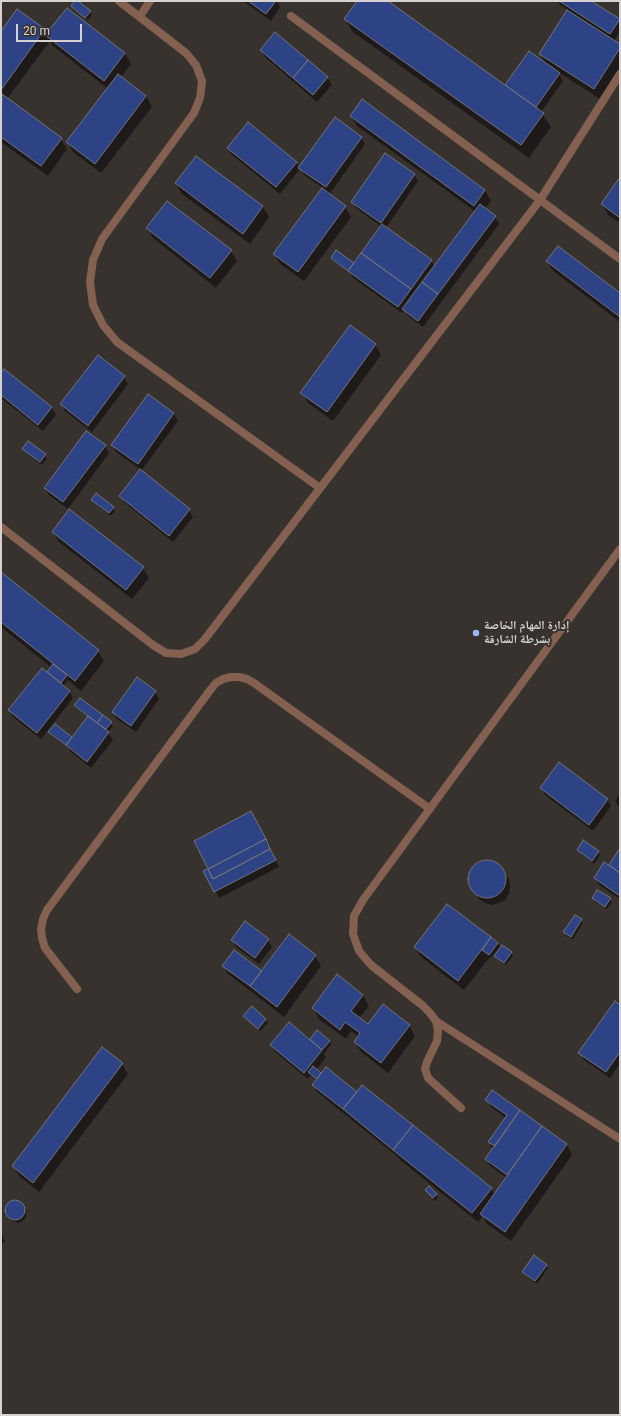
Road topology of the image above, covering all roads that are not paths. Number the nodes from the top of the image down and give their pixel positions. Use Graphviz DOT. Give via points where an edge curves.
graph roads {
  1 [pos="119,1"];
  2 [pos="150,1"];
  3 [pos="140,16"];
  4 [pos="291,16"];
  5 [pos="620,74"];
  6 [pos="540,200"];
  7 [pos="620,260"];
  8 [pos="320,488"];
  9 [pos="1,527"];
  10 [pos="620,549"];
  11 [pos="430,809"];
  12 [pos="77,989"];
  13 [pos="436,1021"];
  14 [pos="462,1108"];
  15 [pos="620,1139"];
  1 -- 3 [label="lane"];
  2 -- 3 [label="lane"];
  3 -- 8 [label="lane" via="186,53 196,66 202,81 200,98 194,113 102,240 93,260 90,282 93,304 102,325 117,342"];
  4 -- 6 [label="lane"];
  5 -- 6 [label="lane"];
  6 -- 7 [label="lane"];
  6 -- 8 [label="lane"];
  8 -- 9 [label="lane" via="205,639 194,649 181,654 166,653 153,645"];
  10 -- 11 [label="lane"];
  11 -- 12 [label="lane" via="254,683 239,677 223,679 211,689 47,910 41,929 45,948"];
  11 -- 13 [label="lane" via="363,900 354,916 353,934 359,951 370,965 422,1005"];
  13 -- 14 [label="lane" via="437,1042 425,1069 428,1078"];
  13 -- 15 [label="lane"];
}
